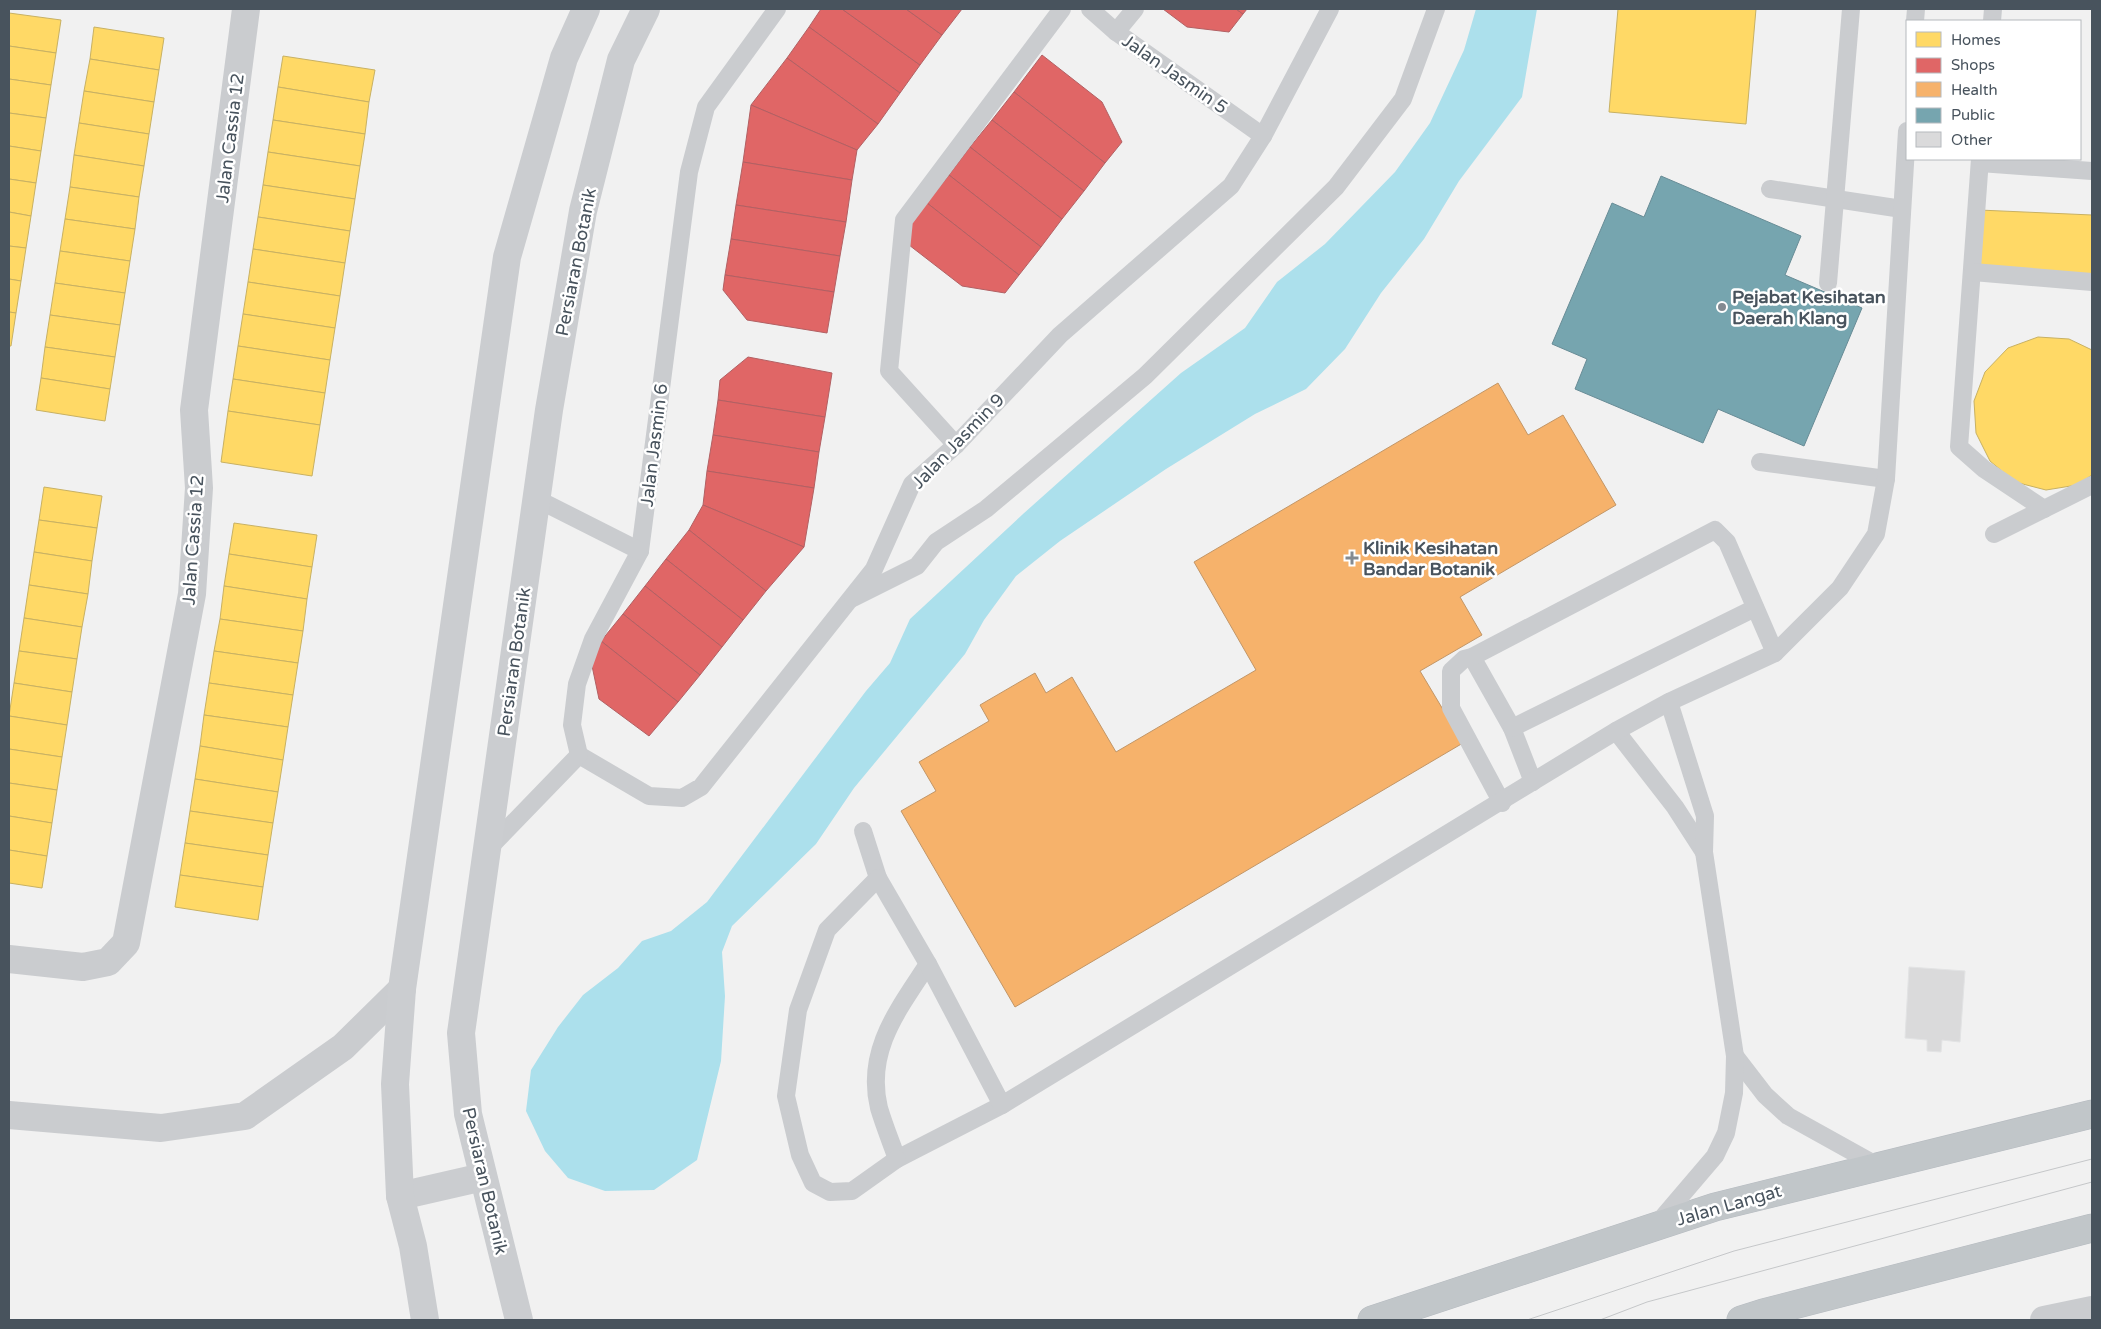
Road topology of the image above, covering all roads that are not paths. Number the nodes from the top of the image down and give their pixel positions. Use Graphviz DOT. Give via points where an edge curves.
graph roads {
  1 [pos="246,9"];
  2 [pos="586,9"];
  3 [pos="646,9"];
  4 [pos="777,9"];
  5 [pos="1062,9"];
  6 [pos="1090,9"];
  7 [pos="1135,9"];
  8 [pos="1330,9"];
  9 [pos="1436,9"];
  10 [pos="1851,9"];
  11 [pos="1116,32"];
  12 [pos="1263,136"];
  13 [pos="1906,147"];
  14 [pos="1980,161"];
  15 [pos="2092,170"];
  16 [pos="1770,189"];
  17 [pos="1835,199"];
  18 [pos="1902,209"];
  19 [pos="1974,272"];
  20 [pos="2092,282"];
  21 [pos="1828,283"];
  22 [pos="956,445"];
  23 [pos="1760,462"];
  24 [pos="1886,479"];
  25 [pos="2092,484"];
  26 [pos="537,499"];
  27 [pos="2044,509"];
  28 [pos="1994,534"];
  29 [pos="640,551"];
  30 [pos="849,600"];
  31 [pos="1755,608"];
  32 [pos="1775,653"];
  33 [pos="1472,657"];
  34 [pos="1669,702"];
  35 [pos="1512,728"];
  36 [pos="1616,731"];
  37 [pos="579,756"];
  38 [pos="1533,782"];
  39 [pos="1502,803"];
  40 [pos="862,831"];
  41 [pos="487,850"];
  42 [pos="1704,852"];
  43 [pos="878,878"];
  44 [pos="9,959"];
  45 [pos="928,964"];
  46 [pos="402,989"];
  47 [pos="1735,1056"];
  48 [pos="1002,1105"];
  49 [pos="2092,1114"];
  50 [pos="9,1115"];
  51 [pos="897,1159"];
  52 [pos="1878,1166"];
  53 [pos="483,1177"];
  54 [pos="400,1196"];
  55 [pos="1656,1226"];
  56 [pos="2092,1228"];
  57 [pos="2092,1310"];
  58 [pos="425,1320"];
  59 [pos="519,1320"];
  60 [pos="1372,1320"];
  61 [pos="1741,1320"];
  62 [pos="2044,1320"];
  1 -- 44 [label="street, Jalan Cassia 12" via="194,410 199,488 192,594 126,943 108,962 83,968"];
  2 -- 46 [label="main road" via="564,58 507,257"];
  3 -- 26 [label="main road, Persiaran Botanik" via="621,60 583,211"];
  4 -- 29 [label="lane, Jalan Jasmin 6" via="706,107 689,172"];
  5 -- 22 [label="lane" via="904,220 889,371"];
  6 -- 11 [label="lane, Jalan Jasmin 5"];
  7 -- 11 [label="lane"];
  8 -- 12 [label="lane, Jalan Jasmin 9"];
  9 -- 30 [label="lane" via="1403,99 1336,187 1138,382 986,509 936,542 917,566"];
  10 -- 17 [label="lane"];
  11 -- 12 [label="lane, Jalan Jasmin 5"];
  12 -- 22 [label="lane, Jalan Jasmin 9" via="1231,186 1060,335"];
  13 -- 18 [label="lane"];
  14 -- 15 [label="lane"];
  14 -- 19 [label="lane"];
  16 -- 17 [label="lane"];
  17 -- 18 [label="lane"];
  17 -- 21 [label="lane"];
  18 -- 24 [label="lane"];
  19 -- 20 [label="lane"];
  19 -- 27 [label="lane" via="1959,446 1984,469"];
  22 -- 30 [label="lane, Jalan Jasmin 9" via="912,484 874,569"];
  23 -- 24 [label="lane"];
  24 -- 32 [label="lane" via="1876,534 1840,588"];
  25 -- 27 [label="lane"];
  26 -- 29 [label="lane"];
  26 -- 41 [label="main road, Persiaran Botanik"];
  27 -- 28 [label="lane"];
  29 -- 37 [label="lane, Jalan Jasmin 6" via="593,639 577,684 572,725"];
  30 -- 37 [label="lane, Jalan Jasmin 9" via="701,787 682,798 649,796"];
  31 -- 32 [label="lane"];
  31 -- 33 [label="lane" via="1727,542 1715,530"];
  31 -- 35 [label="lane"];
  32 -- 34 [label="lane"];
  33 -- 35 [label="lane"];
  33 -- 39 [label="lane" via="1464,658 1451,671 1451,708"];
  34 -- 36 [label="lane"];
  34 -- 42 [label="lane" via="1705,816"];
  35 -- 38 [label="lane"];
  36 -- 38 [label="lane"];
  36 -- 42 [label="lane" via="1675,807"];
  37 -- 41 [label="lane"];
  38 -- 39 [label="lane"];
  39 -- 48 [label="lane"];
  40 -- 43 [label="lane"];
  41 -- 53 [label="main road, Persiaran Botanik" via="461,1033 468,1114"];
  42 -- 47 [label="lane"];
  43 -- 45 [label="lane"];
  43 -- 51 [label="lane" via="827,930 798,1010 786,1096 800,1155 813,1183 830,1192 852,1191"];
  45 -- 48 [label="lane"];
  45 -- 51 [label="lane" via="888,1026 876,1069 879,1107"];
  46 -- 50 [label="street" via="343,1047 246,1116 161,1128"];
  46 -- 54 [label="main road" via="395,1084"];
  47 -- 52 [label="lane" via="1765,1095 1788,1116"];
  47 -- 55 [label="lane" via="1734,1093 1726,1133 1715,1156"];
  48 -- 51 [label="lane"];
  49 -- 52 [label="highway, Jalan Langat"];
  52 -- 55 [label="highway, Jalan Langat" via="1715,1207"];
  53 -- 54 [label="main road"];
  53 -- 59 [label="main road, Persiaran Botanik"];
  54 -- 58 [label="main road" via="413,1246"];
  55 -- 60 [label="highway, Jalan Langat"];
  56 -- 61 [label="highway"];
  57 -- 62 [label="street"];
}
